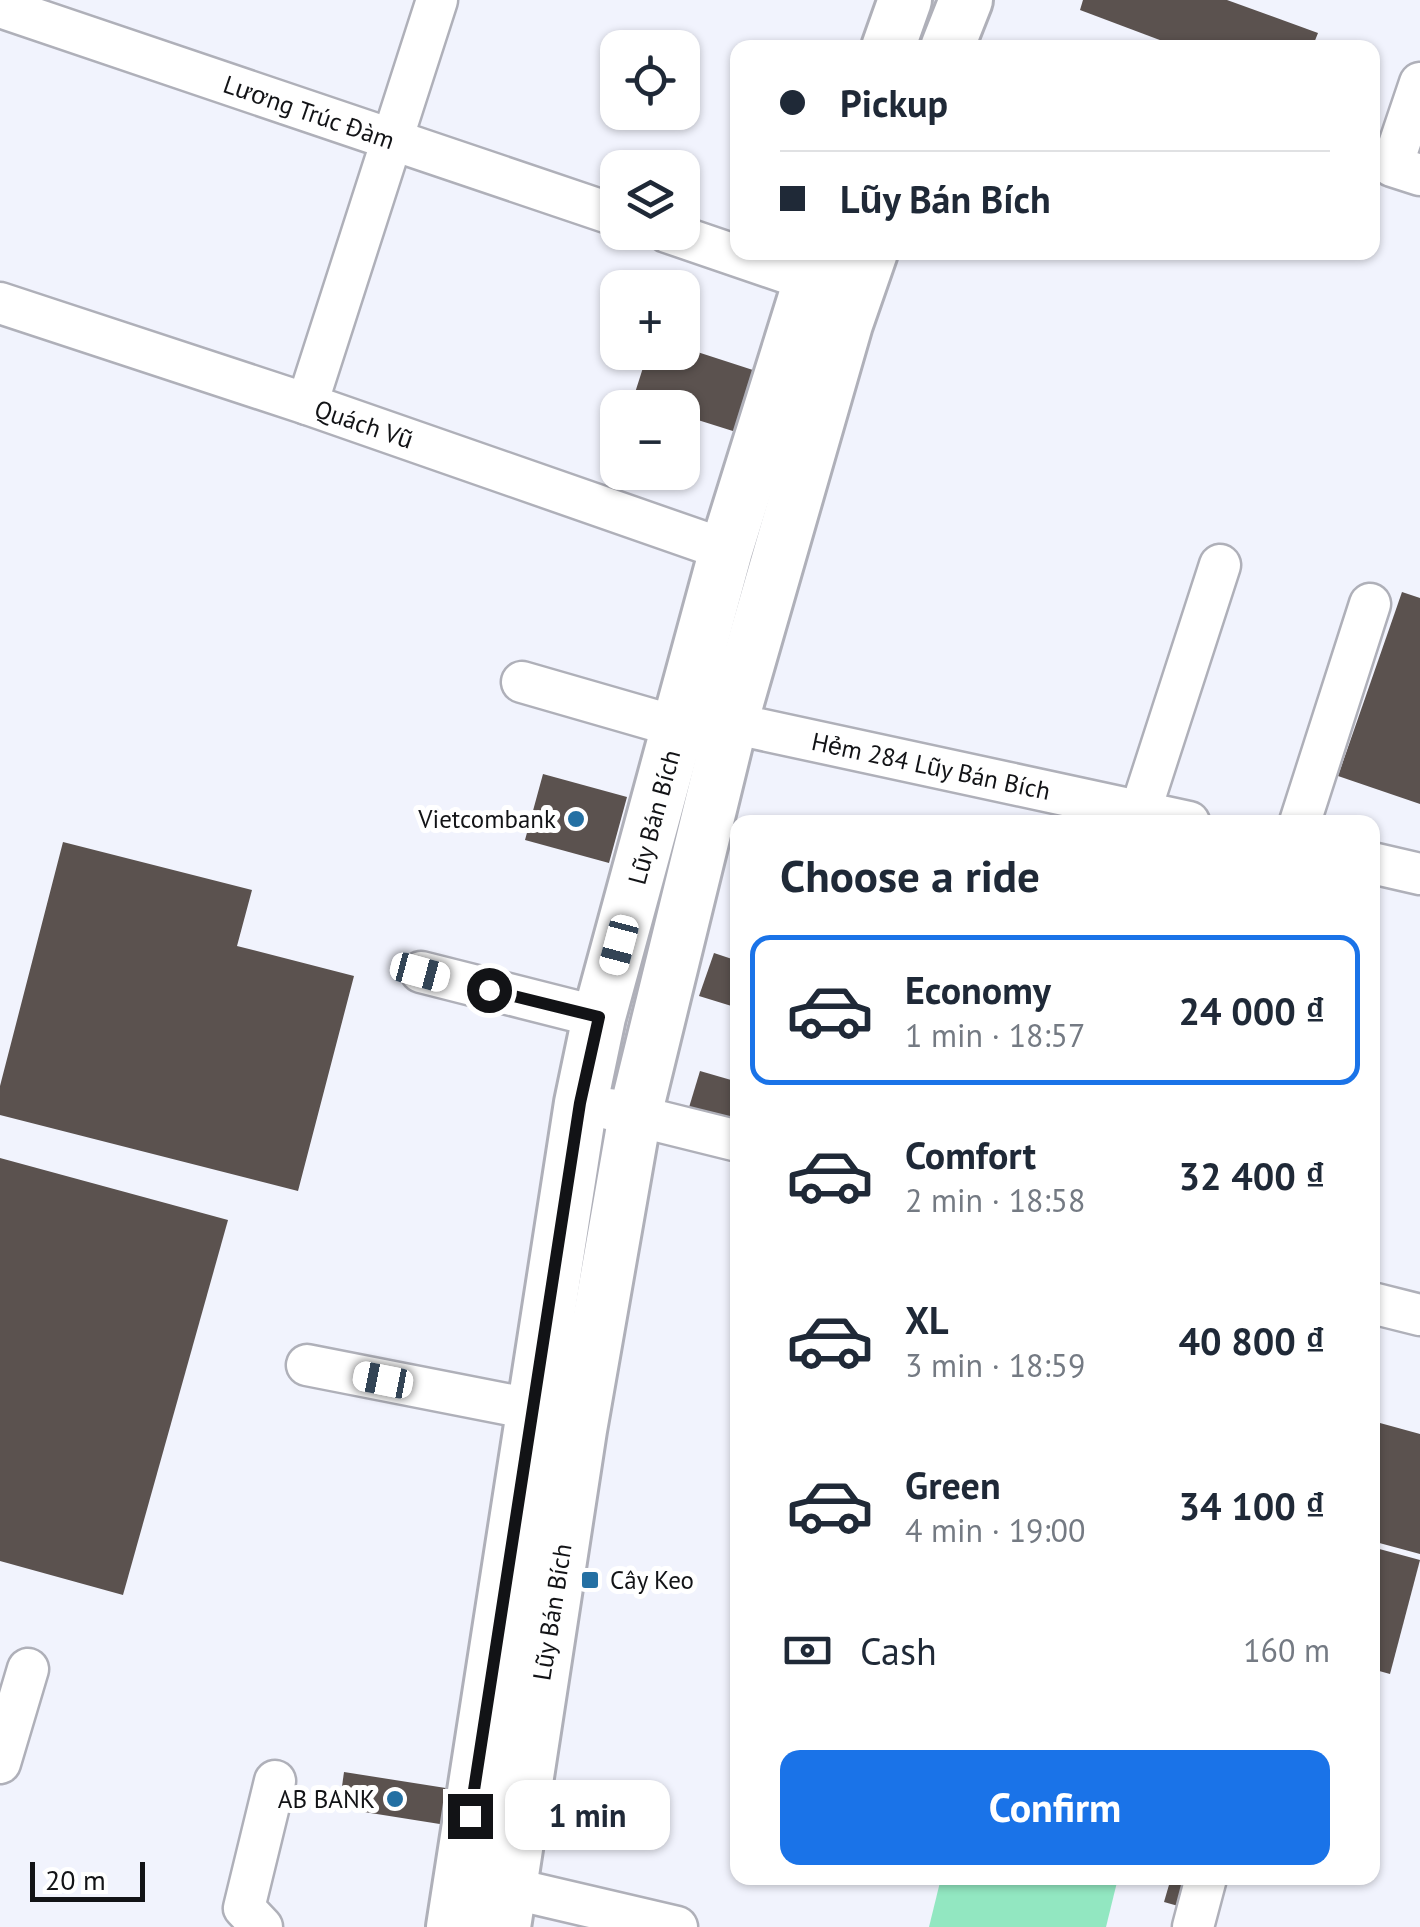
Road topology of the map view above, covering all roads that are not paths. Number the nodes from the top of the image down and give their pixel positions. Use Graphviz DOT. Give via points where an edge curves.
graph roads {
  1 [pos="437,0"];
  2 [pos="966,0"];
  3 [pos="0,7"];
  4 [pos="951,40"];
  5 [pos="1420,83"];
  6 [pos="392,140"];
  7 [pos="1420,176"];
  8 [pos="600,210"];
  9 [pos="700,239"];
  10 [pos="730,246"];
  11 [pos="794,260"];
  12 [pos="839,270"];
  13 [pos="0,303"];
  14 [pos="307,404"];
  15 [pos="726,550"];
  16 [pos="1220,565"];
  17 [pos="1370,604"];
  18 [pos="522,682"];
  19 [pos="731,722"];
  20 [pos="678,727"];
  21 [pos="1124,814"];
  22 [pos="1302,815"];
  23 [pos="1380,865"];
  24 [pos="1420,874"];
  25 [pos="420,972"];
  26 [pos="599,1017"];
  27 [pos="580,1103"];
  28 [pos="635,1115"];
  29 [pos="730,1139"];
  30 [pos="1380,1305"];
  31 [pos="1420,1315"];
  32 [pos="307,1365"];
  33 [pos="531,1409"];
  34 [pos="28,1669"];
  35 [pos="0,1763"];
  36 [pos="275,1780"];
  37 [pos="1204,1885"];
  38 [pos="507,1908"];
  39 [pos="262,1927"];
  40 [pos="453,1927"];
  41 [pos="677,1927"];
  42 [pos="1193,1927"];
  1 -- 6 [label="street"];
  2 -- 4 [label="main road"];
  3 -- 6 [label="street, Lương Trúc Đàm"];
  5 -- 7 [label="street" via="1392,166"];
  6 -- 8 [label="street, Lương Trúc Đàm"];
  6 -- 14 [label="street"];
  9 -- 10 [label="street"];
  11 -- 12 [label="street"];
  12 -- 15 [label="main road, Lũy Bán Bích"];
  12 -- 19 [label="main road, Lũy Bán Bích"];
  13 -- 14 [label="street, Quách Vũ"];
  14 -- 15 [label="street, Quách Vũ"];
  15 -- 20 [label="main road, Lũy Bán Bích"];
  16 -- 21 [label="street"];
  17 -- 22 [label="street"];
  18 -- 20 [label="street"];
  19 -- 21 [label="street, Hẻm 284 Lũy Bán Bích"];
  19 -- 28 [label="main road, Lũy Bán Bích"];
  20 -- 26 [label="main road, Lũy Bán Bích"];
  23 -- 24 [label="street"];
  25 -- 26 [label="street"];
  26 -- 27 [label="main road, Lũy Bán Bích"];
  27 -- 28 [label="street"];
  27 -- 33 [label="main road, Lũy Bán Bích"];
  28 -- 29 [label="street"];
  28 -- 38 [label="main road, Lũy Bán Bích"];
  30 -- 31 [label="street"];
  32 -- 33 [label="street"];
  33 -- 40 [label="main road, Lũy Bán Bích"];
  34 -- 35 [label="street"];
  36 -- 39 [label="street" via="244,1908"];
  37 -- 42 [label="street"];
  38 -- 41 [label="street"];
}
